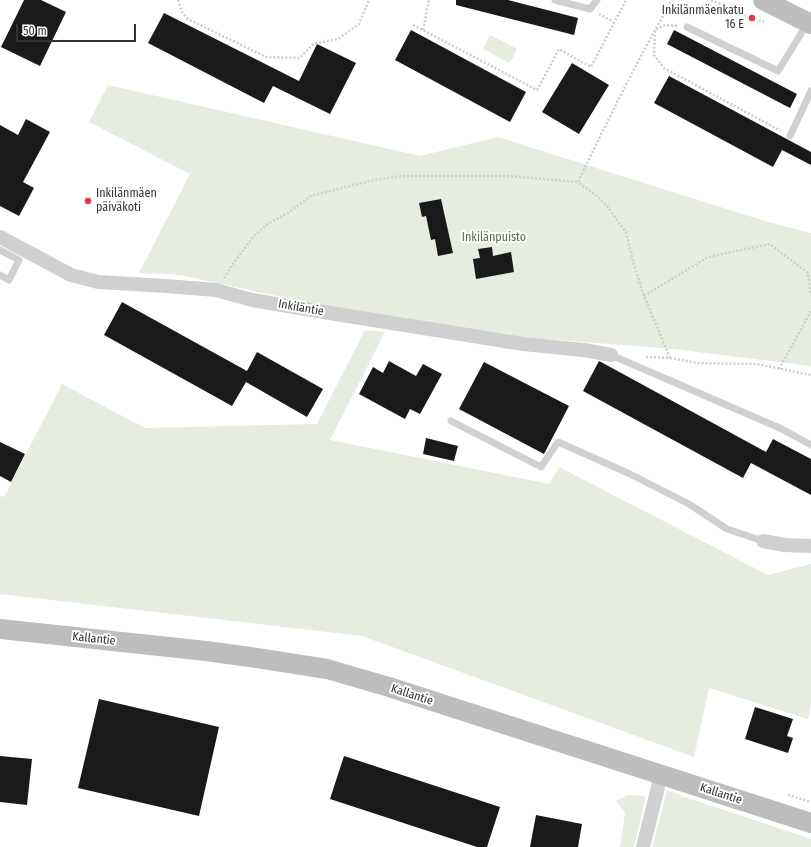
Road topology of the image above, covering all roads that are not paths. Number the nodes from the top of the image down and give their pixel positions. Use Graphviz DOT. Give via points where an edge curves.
graph roads {
  1 [pos="555,0"];
  2 [pos="597,0"];
  3 [pos="763,0"];
  4 [pos="810,23"];
  5 [pos="687,27"];
  6 [pos="811,91"];
  7 [pos="790,136"];
  8 [pos="0,237"];
  9 [pos="0,250"];
  10 [pos="0,275"];
  11 [pos="611,354"];
  12 [pos="451,421"];
  13 [pos="811,445"];
  14 [pos="763,541"];
  15 [pos="811,546"];
  16 [pos="0,629"];
  17 [pos="661,775"];
  18 [pos="811,823"];
  19 [pos="643,847"];
  1 -- 2 [label="lane" via="590,9"];
  3 -- 4 [label="main road"];
  4 -- 5 [label="lane" via="778,71"];
  6 -- 7 [label="lane"];
  8 -- 11 [label="street, Inkiläntie" via="71,275 98,282 216,290 252,300 398,324 523,344"];
  9 -- 10 [label="lane" via="19,260 9,280"];
  11 -- 13 [label="lane" via="782,429"];
  12 -- 14 [label="lane" via="541,467 558,442 689,504 727,529"];
  14 -- 15 [label="street"];
  16 -- 17 [label="main road, Kallantie" via="206,651 328,669"];
  17 -- 18 [label="main road, Kallantie"];
  17 -- 19 [label="street"];
}
